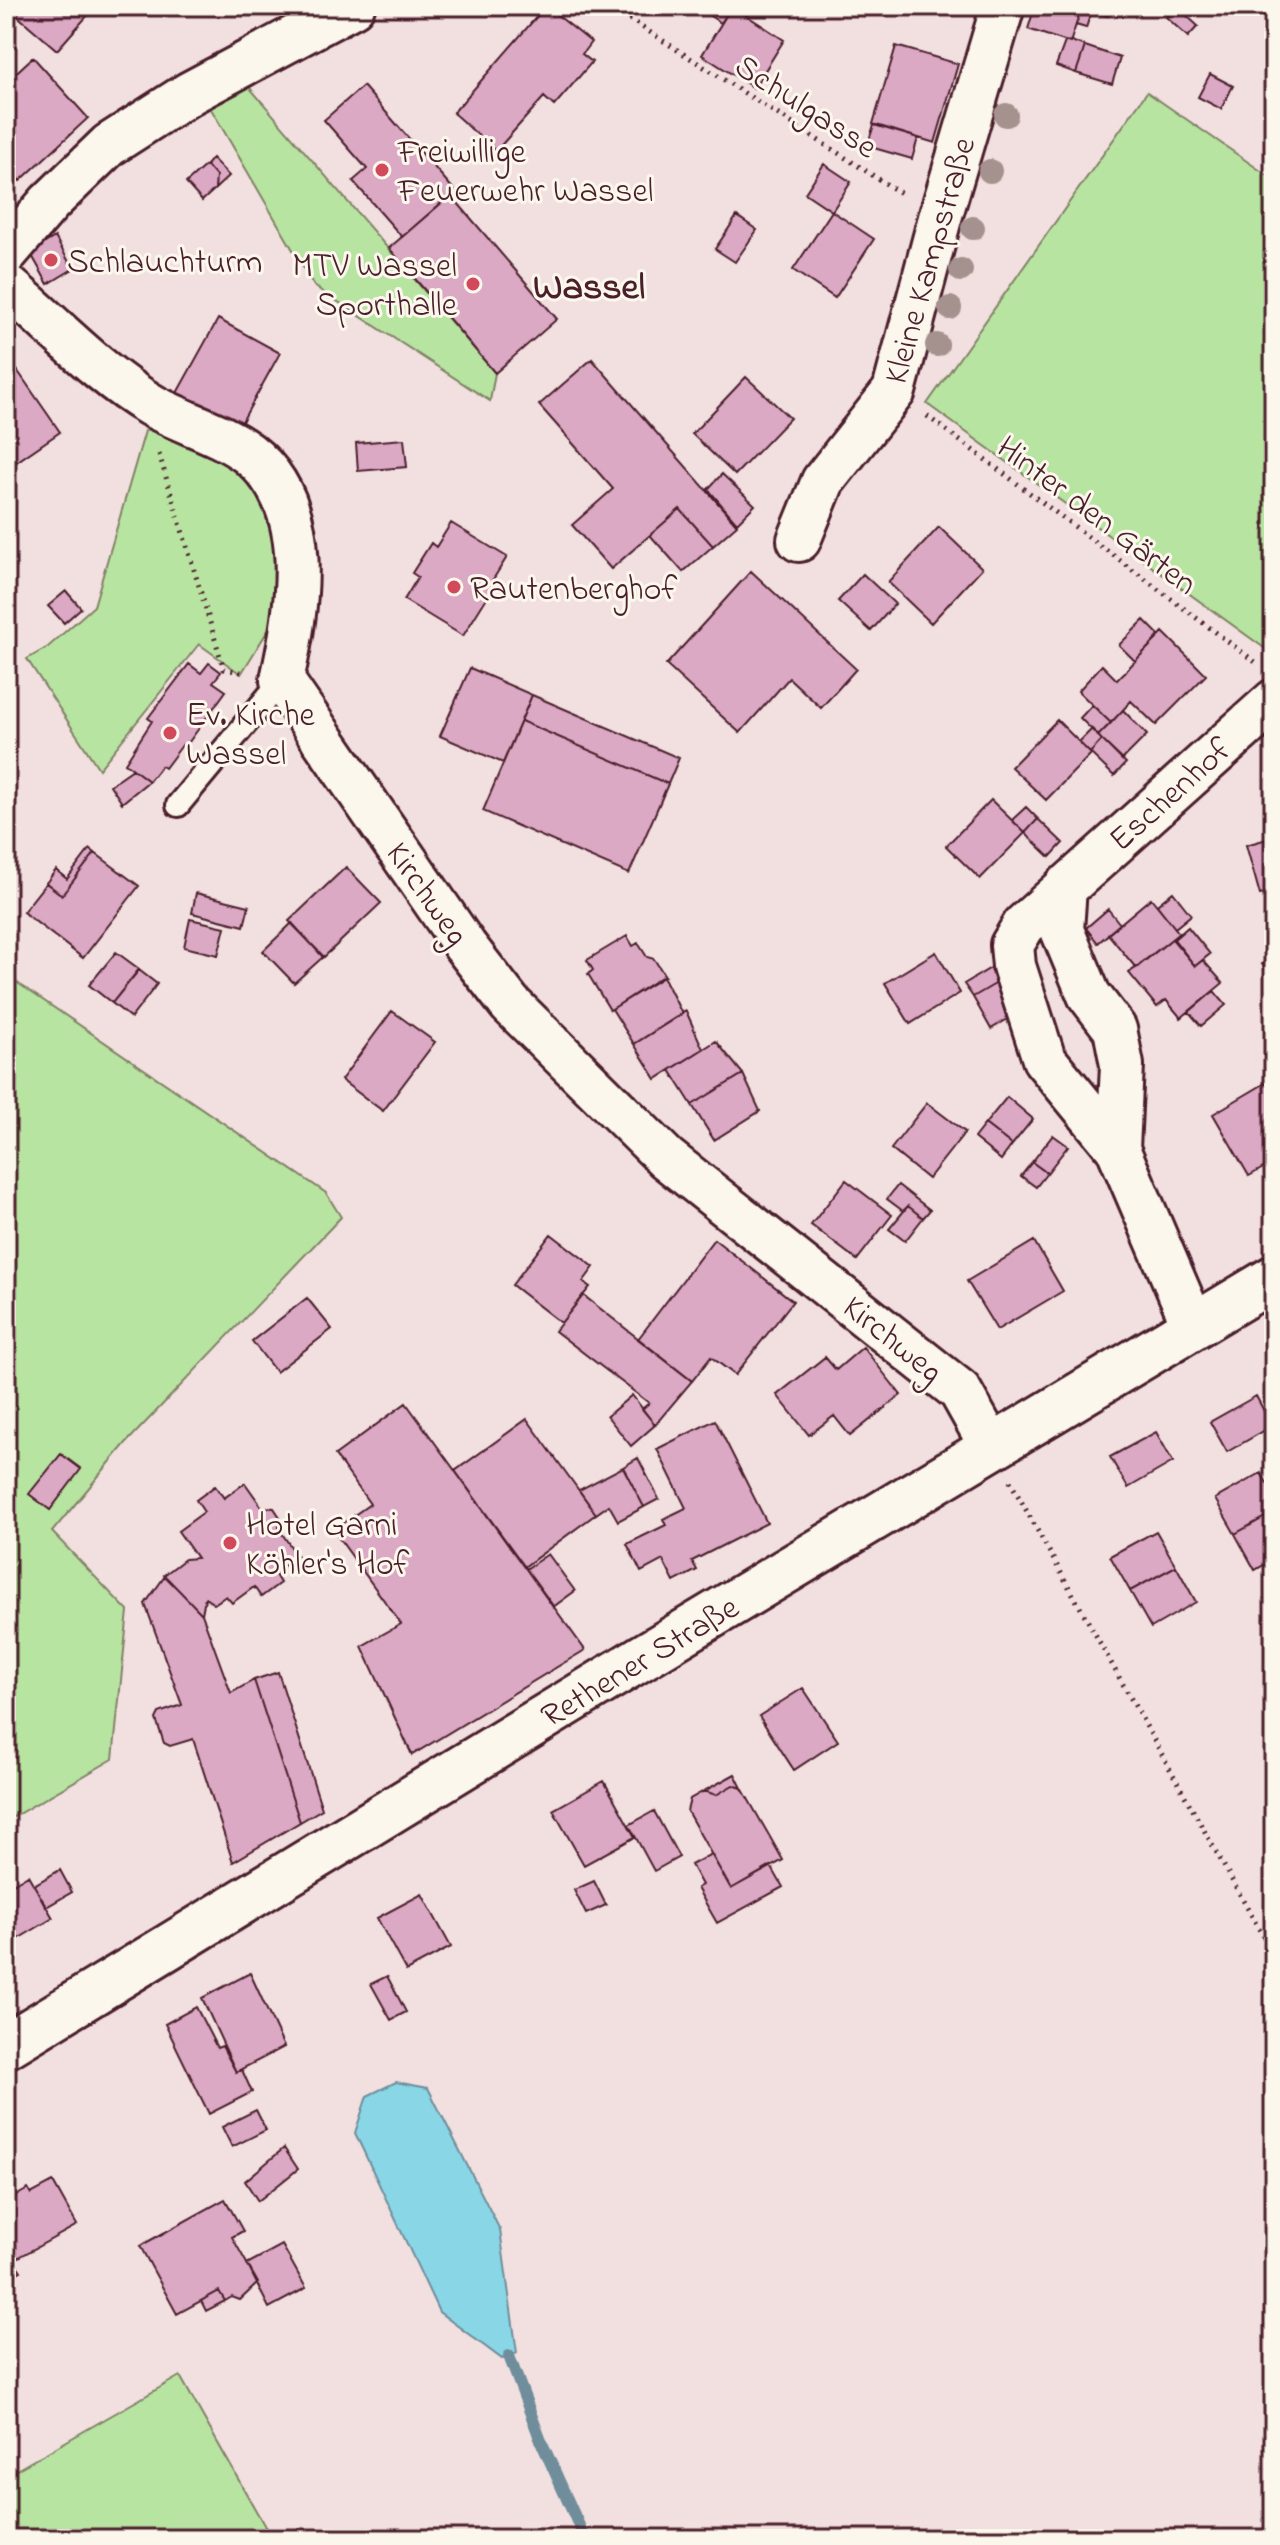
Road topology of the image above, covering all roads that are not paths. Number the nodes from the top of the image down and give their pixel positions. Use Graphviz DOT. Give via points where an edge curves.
graph roads {
  1 [pos="353,6"];
  2 [pos="1003,6"];
  3 [pos="6,253"];
  4 [pos="6,285"];
  5 [pos="799,540"];
  6 [pos="282,680"];
  7 [pos="1268,684"];
  8 [pos="178,805"];
  9 [pos="1065,887"];
  10 [pos="1118,1149"];
  11 [pos="1274,1278"];
  12 [pos="1194,1327"];
  13 [pos="992,1448"];
  14 [pos="6,2046"];
  1 -- 3 [label="street" via="190,93 109,145"];
  2 -- 5 [label="street, Kleine Kampstraße" via="894,391 823,481"];
  4 -- 6 [label="street" via="149,404 247,452 268,472 280,490 295,537 297,565"];
  6 -- 8 [label="lane"];
  6 -- 13 [label="street, Kirchweg" via="510,1004 666,1158 960,1391"];
  7 -- 9 [label="street, Eschenhof"];
  9 -- 10 [label="street, Eschenhof" via="1062,930 1089,995 1115,1029 1122,1065"];
  9 -- 10 [label="street, Eschenhof" via="1024,925 1012,945 1014,966 1044,1059"];
  10 -- 12 [label="street, Eschenhof"];
  11 -- 12 [label="main road, Rethener Straße"];
  12 -- 13 [label="main road, Rethener Straße"];
  13 -- 14 [label="main road, Rethener Straße"];
}
